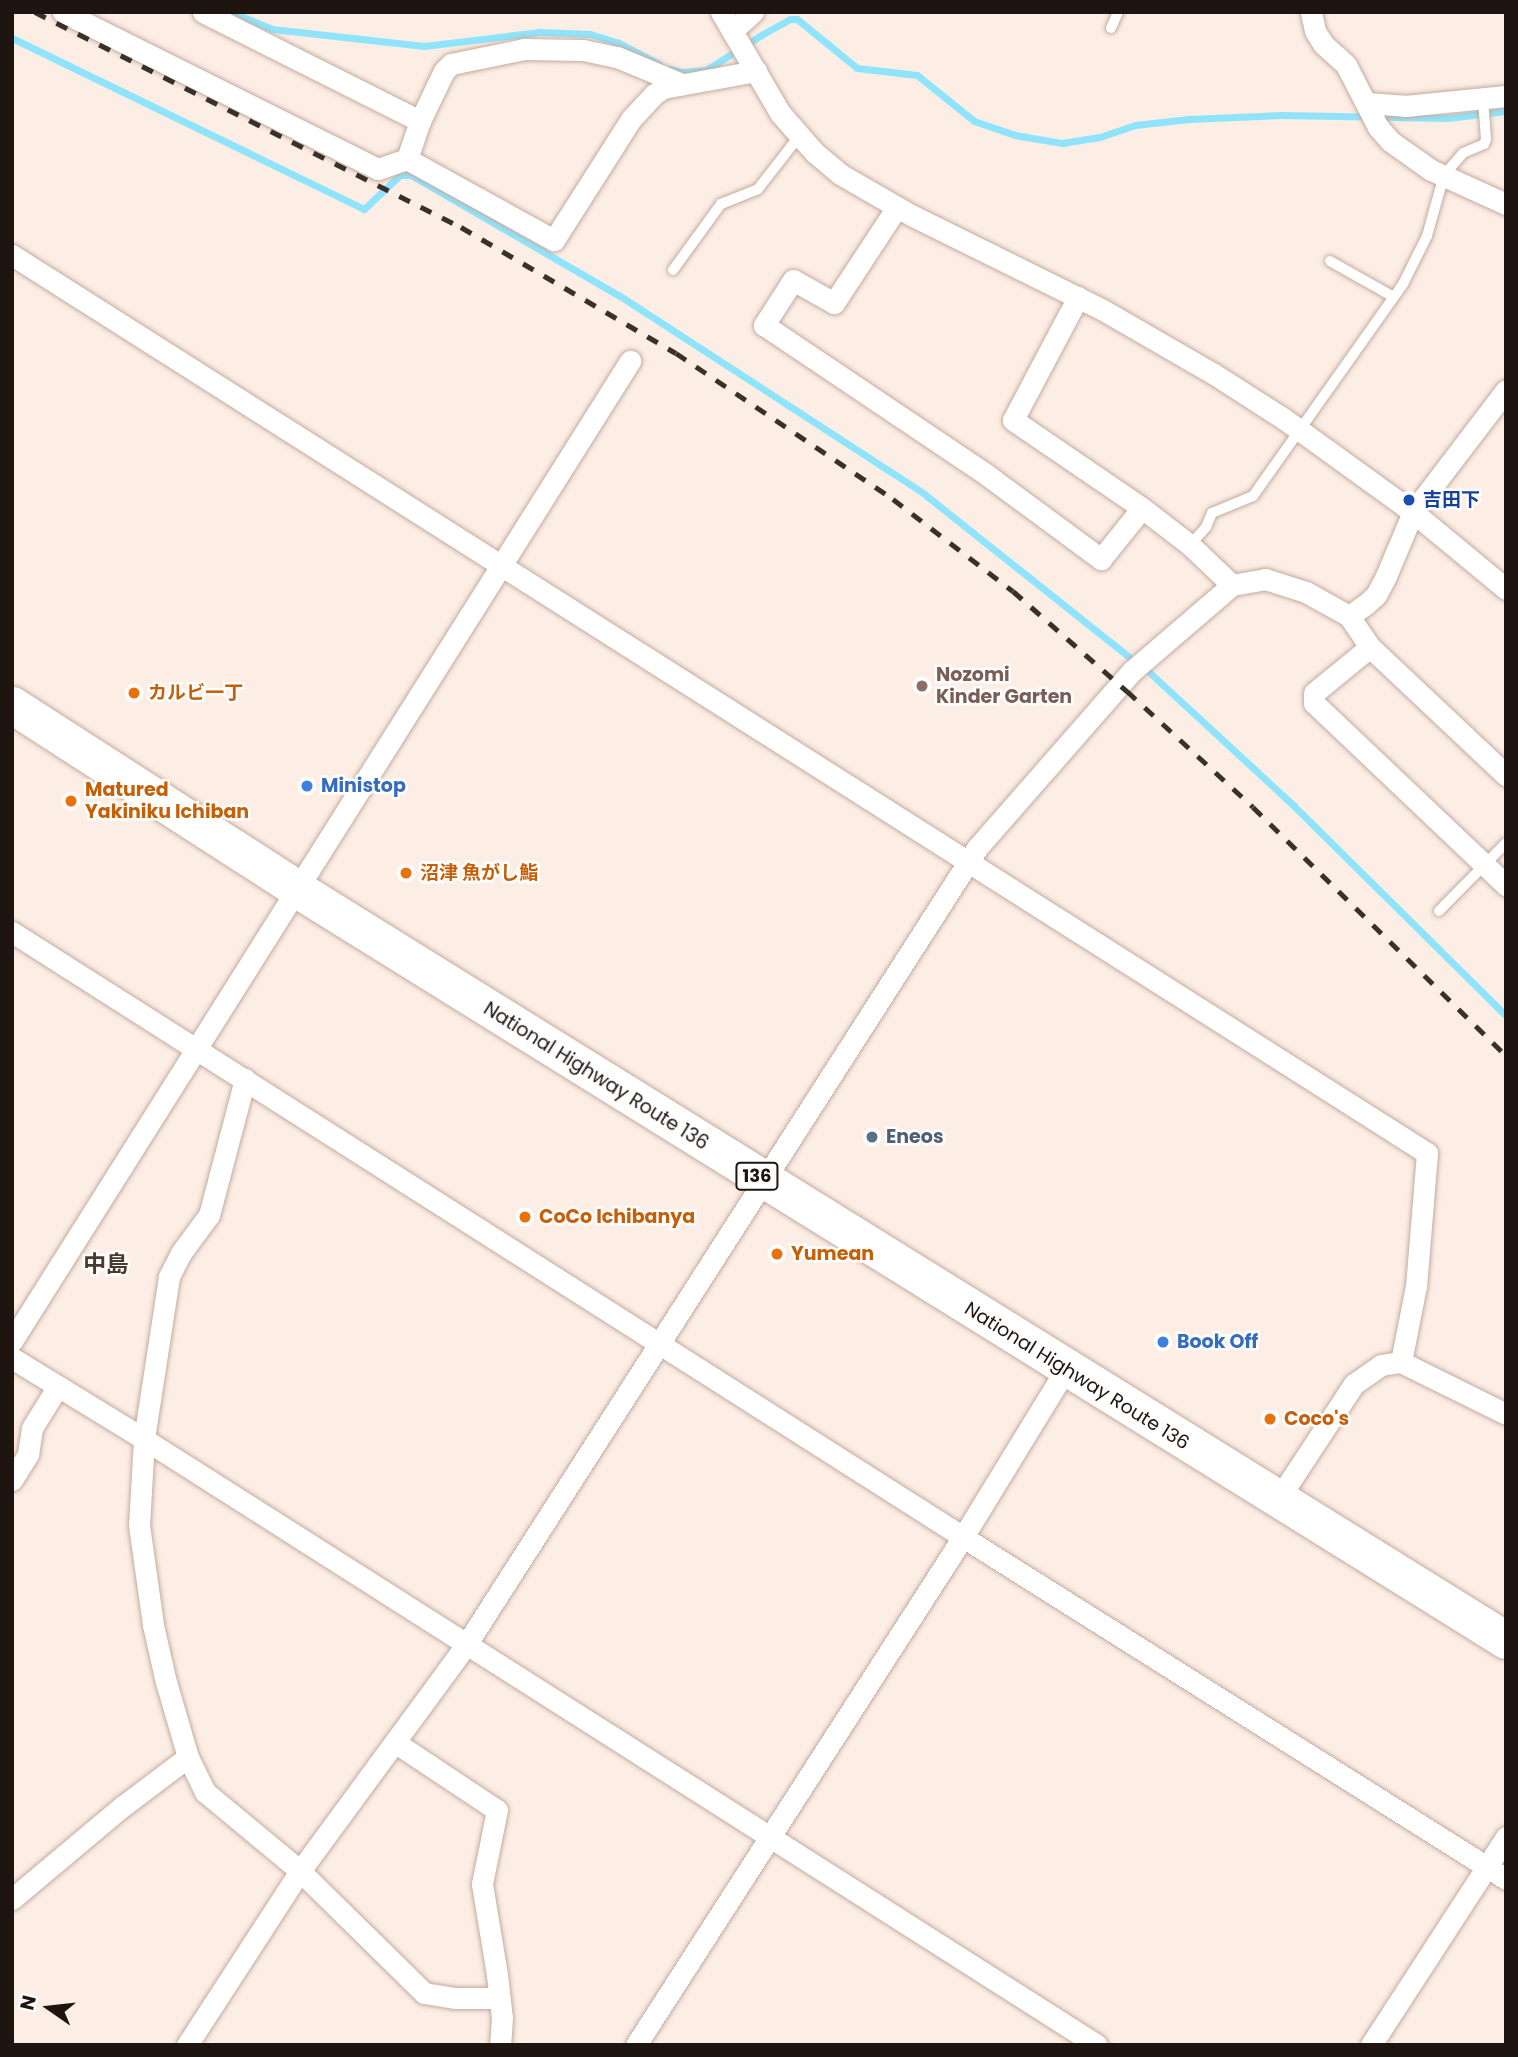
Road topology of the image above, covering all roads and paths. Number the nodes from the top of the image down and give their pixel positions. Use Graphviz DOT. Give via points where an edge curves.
graph roads {
  1 [pos="63,12"];
  2 [pos="203,12"];
  3 [pos="753,12"];
  4 [pos="1118,12"];
  5 [pos="1311,12"];
  6 [pos="1111,28"];
  7 [pos="739,41"];
  8 [pos="686,86"];
  9 [pos="1506,96"];
  10 [pos="1483,99"];
  11 [pos="1366,103"];
  12 [pos="420,121"];
  13 [pos="800,135"];
  14 [pos="407,159"];
  15 [pos="1446,177"];
  16 [pos="1506,204"];
  17 [pos="897,207"];
  18 [pos="12,255"];
  19 [pos="1329,261"];
  20 [pos="673,270"];
  21 [pos="1394,296"];
  22 [pos="1078,297"];
  23 [pos="630,361"];
  24 [pos="1506,390"];
  25 [pos="1298,429"];
  26 [pos="1142,508"];
  27 [pos="1413,512"];
  28 [pos="1190,545"];
  29 [pos="503,565"];
  30 [pos="1232,585"];
  31 [pos="1506,589"];
  32 [pos="1349,616"];
  33 [pos="1370,647"];
  34 [pos="12,705"];
  35 [pos="1506,775"];
  36 [pos="1506,843"];
  37 [pos="969,860"];
  38 [pos="1485,865"];
  39 [pos="1506,885"];
  40 [pos="297,889"];
  41 [pos="1439,911"];
  42 [pos="12,932"];
  43 [pos="195,1049"];
  44 [pos="245,1079"];
  45 [pos="765,1181"];
  46 [pos="12,1341"];
  47 [pos="660,1344"];
  48 [pos="12,1358"];
  49 [pos="1401,1362"];
  50 [pos="1066,1369"];
  51 [pos="58,1385"];
  52 [pos="1506,1414"];
  53 [pos="144,1438"];
  54 [pos="12,1480"];
  55 [pos="1277,1501"];
  56 [pos="962,1537"];
  57 [pos="1506,1640"];
  58 [pos="466,1645"];
  59 [pos="397,1744"];
  60 [pos="188,1757"];
  61 [pos="769,1837"];
  62 [pos="1506,1837"];
  63 [pos="1487,1867"];
  64 [pos="300,1871"];
  65 [pos="1506,1878"];
  66 [pos="12,1899"];
  67 [pos="499,1998"];
  68 [pos="187,2045"];
  69 [pos="500,2045"];
  70 [pos="636,2045"];
  71 [pos="1097,2045"];
  72 [pos="1371,2045"];
  1 -- 14 [label="street" via="378,169"];
  2 -- 12 [label="street"];
  3 -- 7 [label="street"];
  4 -- 6 [label="lane"];
  5 -- 11 [label="street" via="1315,32 1346,65"];
  7 -- 8 [label="street"];
  7 -- 13 [label="street" via="780,113"];
  8 -- 12 [label="street" via="597,52 524,49 451,64"];
  8 -- 14 [label="street" via="663,88 631,119 554,240"];
  9 -- 10 [label="street"];
  10 -- 11 [label="street" via="1405,106"];
  10 -- 15 [label="lane" via="1486,139 1463,153"];
  11 -- 15 [label="street" via="1384,135 1399,150"];
  12 -- 14 [label="street"];
  13 -- 17 [label="street" via="840,174"];
  13 -- 20 [label="lane" via="758,189 721,204"];
  15 -- 16 [label="street"];
  15 -- 21 [label="lane" via="1417,259"];
  17 -- 22 [label="street"];
  17 -- 26 [label="street" via="834,303 793,280 764,325 987,475 1101,559"];
  18 -- 29 [label="street"];
  19 -- 21 [label="lane"];
  21 -- 25 [label="lane"];
  22 -- 25 [label="street" via="1214,374"];
  22 -- 26 [label="street" via="1013,420"];
  23 -- 29 [label="street"];
  24 -- 27 [label="street"];
  25 -- 27 [label="street"];
  25 -- 28 [label="lane" via="1253,496 1212,513"];
  26 -- 28 [label="street"];
  27 -- 31 [label="street"];
  27 -- 32 [label="street" via="1376,595"];
  28 -- 30 [label="street"];
  29 -- 37 [label="street"];
  29 -- 40 [label="street"];
  30 -- 32 [label="street" via="1265,579 1306,592"];
  30 -- 37 [label="street" via="1132,671"];
  32 -- 33 [label="street"];
  33 -- 35 [label="street"];
  33 -- 38 [label="street" via="1314,693 1314,703"];
  34 -- 40 [label="highway, National Highway Route 136 / 136"];
  36 -- 38 [label="lane"];
  37 -- 45 [label="street"];
  37 -- 49 [label="street" via="1427,1153 1416,1286"];
  38 -- 39 [label="street"];
  38 -- 41 [label="lane"];
  40 -- 43 [label="street"];
  40 -- 45 [label="highway, National Highway Route 136 / 136"];
  42 -- 43 [label="street"];
  43 -- 44 [label="street"];
  43 -- 46 [label="street"];
  44 -- 47 [label="street"];
  44 -- 53 [label="street" via="209,1215 169,1277"];
  45 -- 47 [label="street"];
  45 -- 50 [label="highway, National Highway Route 136 / 136"];
  47 -- 56 [label="street"];
  47 -- 58 [label="street"];
  48 -- 51 [label="street"];
  49 -- 52 [label="street"];
  49 -- 55 [label="street" via="1381,1365 1354,1384"];
  50 -- 55 [label="highway, National Highway Route 136 / 136"];
  50 -- 56 [label="street"];
  51 -- 53 [label="street"];
  51 -- 54 [label="street" via="32,1428 28,1454"];
  53 -- 58 [label="street"];
  53 -- 60 [label="street" via="139,1525 145,1580 159,1653"];
  55 -- 57 [label="highway, National Highway Route 136 / 136"];
  56 -- 61 [label="street"];
  56 -- 63 [label="street"];
  58 -- 59 [label="street"];
  58 -- 61 [label="street"];
  59 -- 64 [label="street"];
  59 -- 67 [label="street" via="497,1810 482,1884"];
  60 -- 64 [label="street" via="205,1792"];
  60 -- 66 [label="street"];
  61 -- 70 [label="street"];
  61 -- 71 [label="street"];
  62 -- 63 [label="street"];
  63 -- 65 [label="street"];
  63 -- 72 [label="street"];
  64 -- 67 [label="street" via="424,1993"];
  64 -- 68 [label="street"];
  67 -- 69 [label="street"];
}
